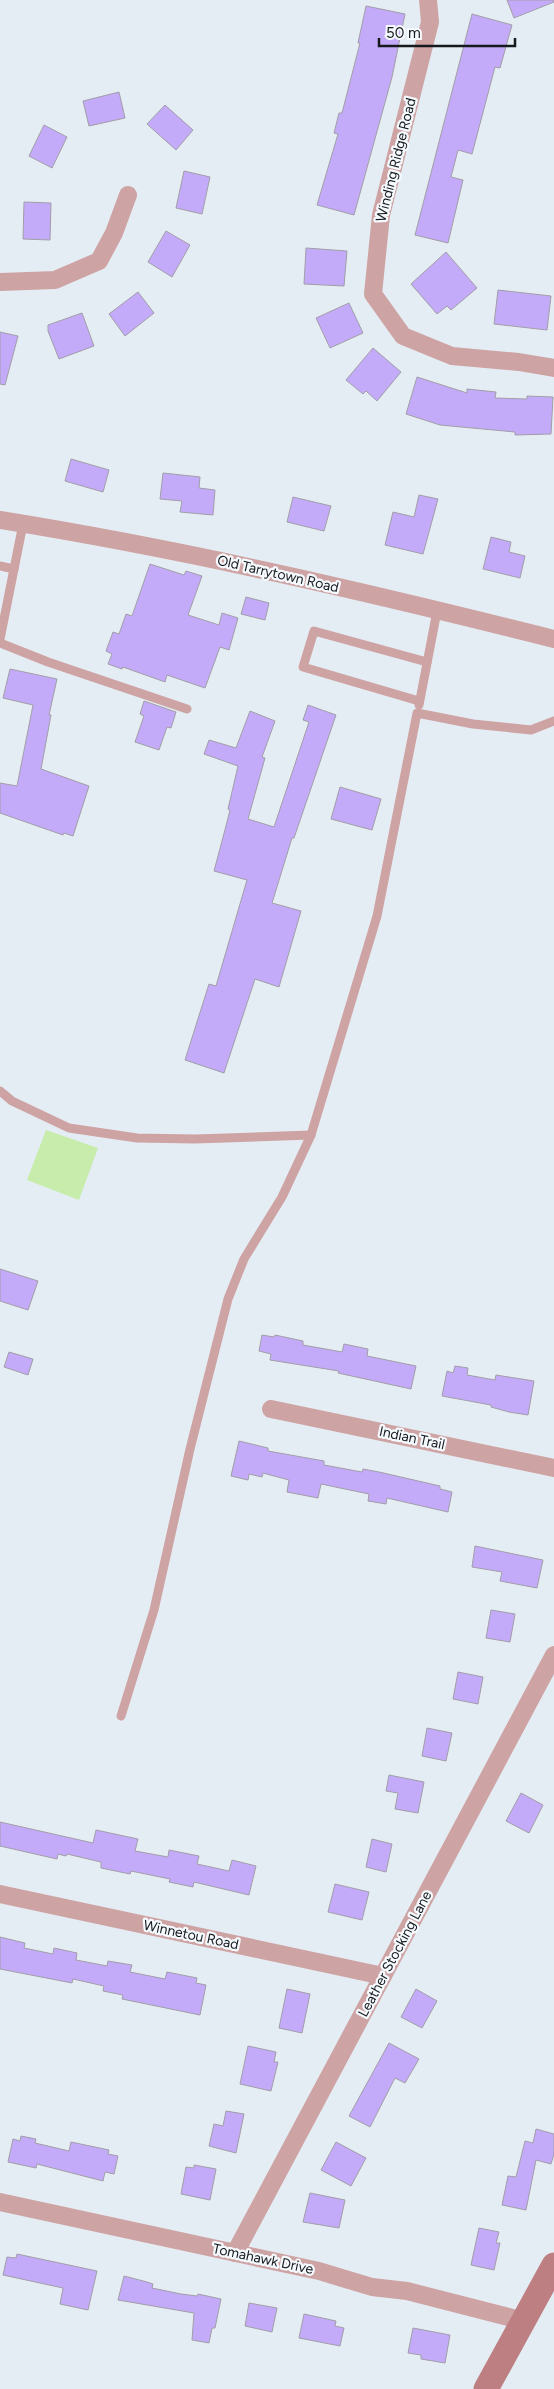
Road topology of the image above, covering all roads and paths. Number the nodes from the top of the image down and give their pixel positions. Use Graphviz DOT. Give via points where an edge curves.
graph roads {
  1 [pos="428,0"];
  2 [pos="128,194"];
  3 [pos="0,282"];
  4 [pos="554,368"];
  5 [pos="0,520"];
  6 [pos="23,524"];
  7 [pos="0,566"];
  8 [pos="14,569"];
  9 [pos="437,612"];
  10 [pos="554,638"];
  11 [pos="0,639"];
  12 [pos="0,643"];
  13 [pos="427,662"];
  14 [pos="420,701"];
  15 [pos="187,709"];
  16 [pos="417,713"];
  17 [pos="554,721"];
  18 [pos="0,1091"];
  19 [pos="311,1135"];
  20 [pos="271,1409"];
  21 [pos="554,1468"];
  22 [pos="554,1655"];
  23 [pos="121,1716"];
  24 [pos="0,1894"];
  25 [pos="383,1976"];
  26 [pos="0,2202"];
  27 [pos="235,2253"];
  28 [pos="554,2264"];
  29 [pos="524,2321"];
  30 [pos="486,2389"];
  1 -- 4 [label="street, Winding Ridge Road" via="430,22 381,215 373,294 403,336 452,356"];
  2 -- 3 [label="street" via="114,233 99,261 55,280"];
  5 -- 6 [label="street, Old Tarrytown Road"];
  6 -- 8 [label="lane"];
  6 -- 9 [label="street, Old Tarrytown Road" via="89,534 243,566"];
  7 -- 8 [label="lane"];
  8 -- 11 [label="lane"];
  9 -- 10 [label="street, Old Tarrytown Road"];
  9 -- 13 [label="lane"];
  12 -- 15 [label="lane"];
  13 -- 14 [label="lane"];
  13 -- 14 [label="lane" via="314,631 303,667"];
  14 -- 16 [label="lane"];
  16 -- 17 [label="lane" via="472,724 531,730"];
  16 -- 19 [label="lane" via="377,916"];
  18 -- 19 [label="lane" via="12,1101 69,1128 137,1138"];
  19 -- 23 [label="lane" via="282,1197 244,1259 228,1299 154,1610"];
  20 -- 21 [label="street, Indian Trail"];
  22 -- 25 [label="street, Leather Stocking Lane"];
  24 -- 25 [label="street, Winnetou Road"];
  25 -- 27 [label="street, Leather Stocking Lane"];
  26 -- 27 [label="street, Tomahawk Drive"];
  27 -- 29 [label="street, Tomahawk Drive"];
  28 -- 29 [label="main road"];
  29 -- 30 [label="main road"];
}
